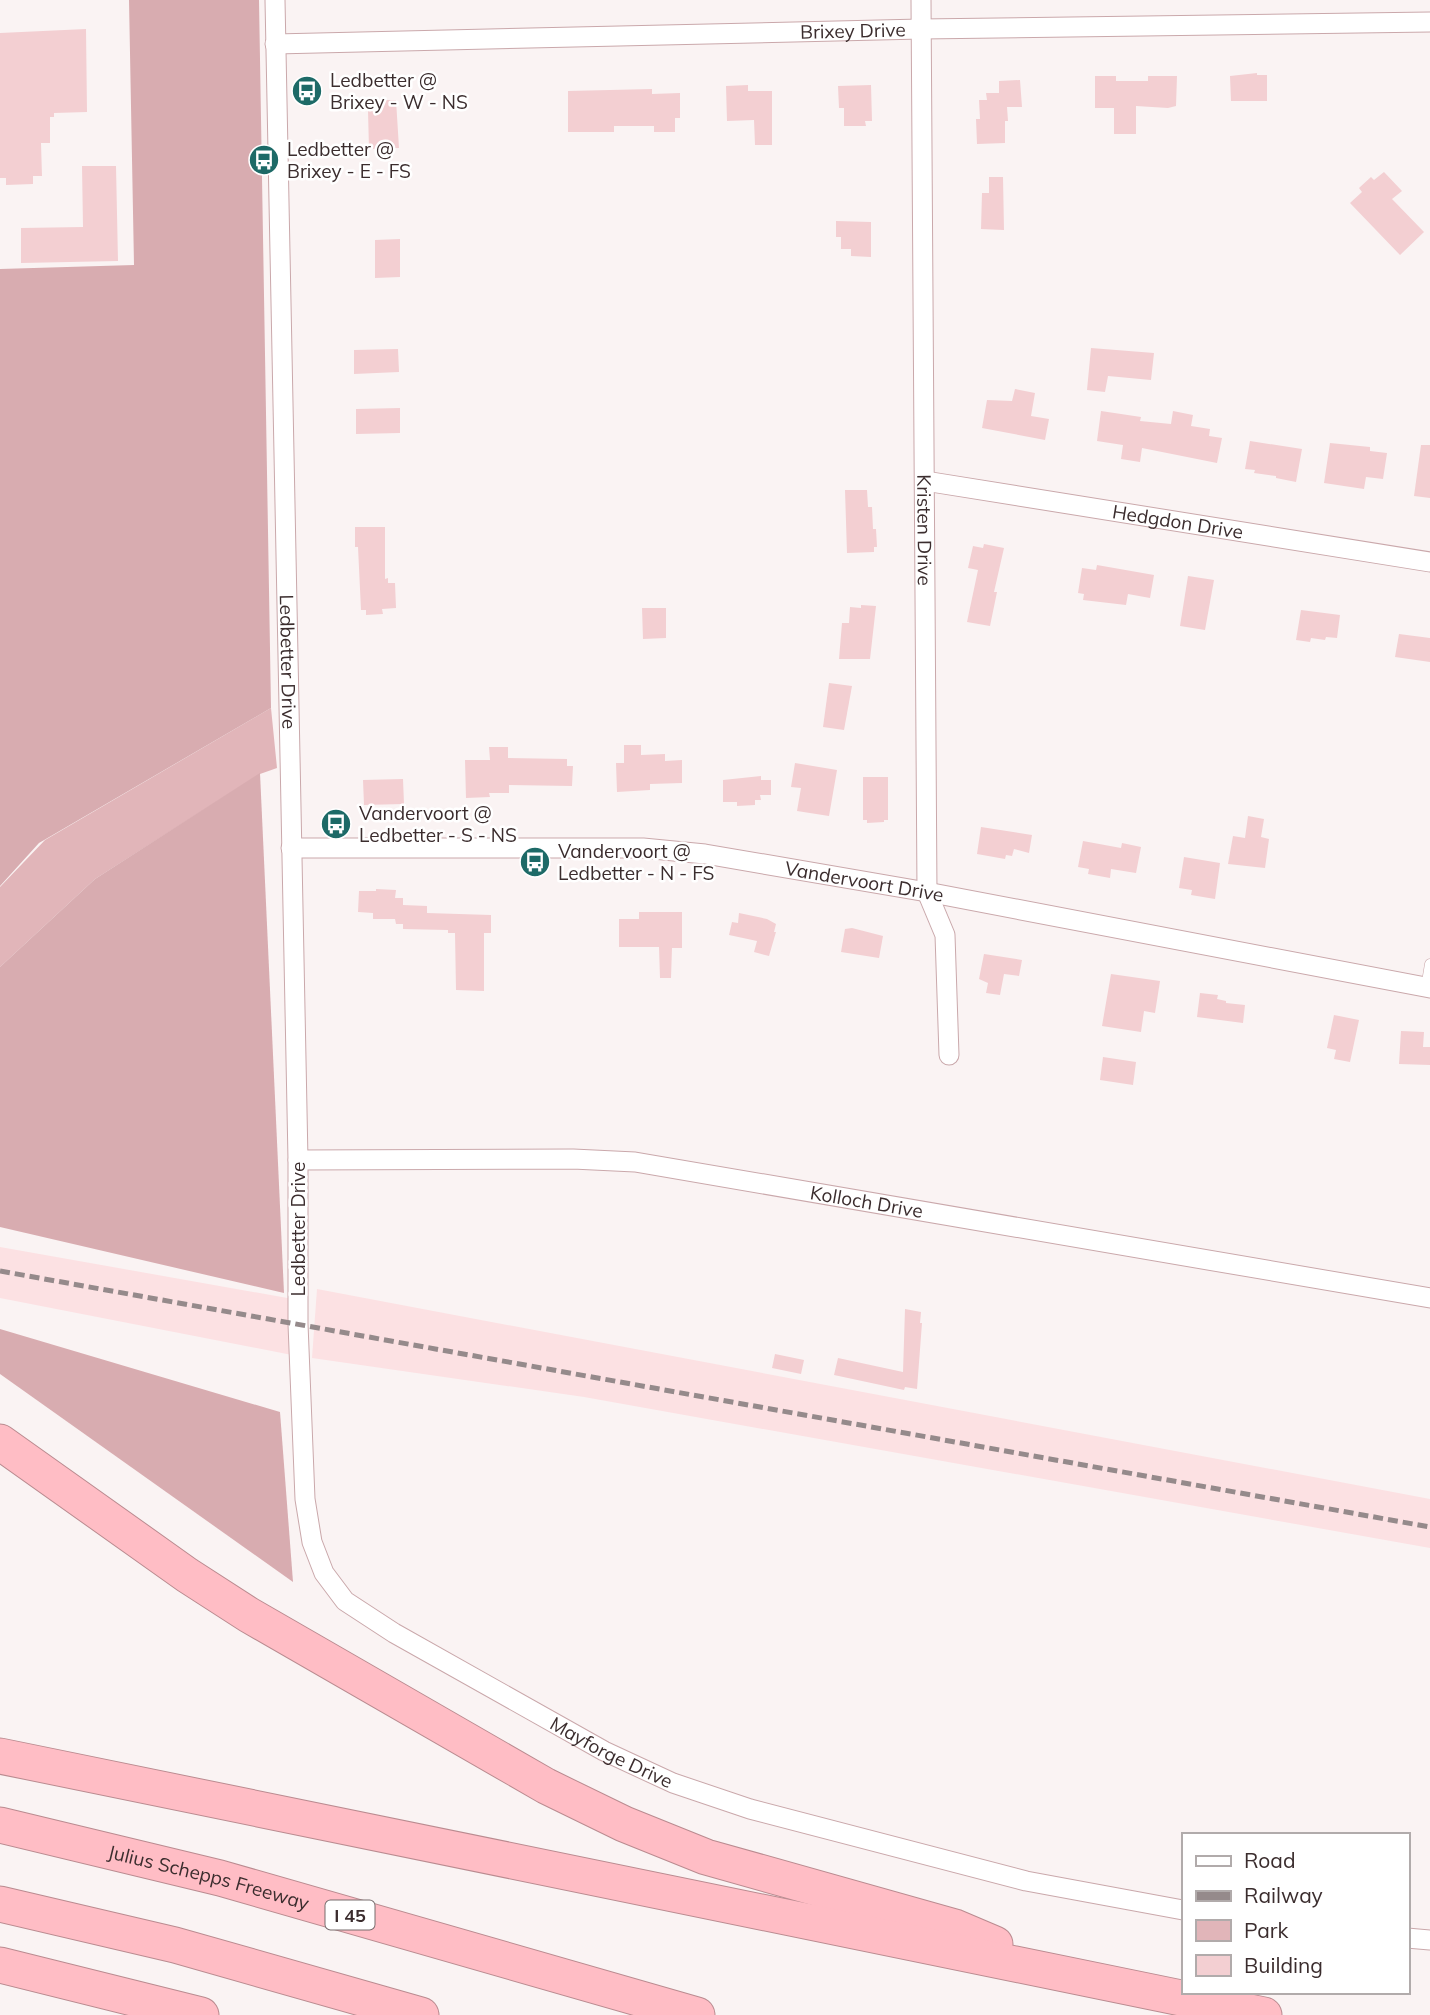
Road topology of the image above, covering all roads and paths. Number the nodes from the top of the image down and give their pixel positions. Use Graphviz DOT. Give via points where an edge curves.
graph roads {
  1 [pos="275,0"];
  2 [pos="921,0"];
  3 [pos="1430,22"];
  4 [pos="921,29"];
  5 [pos="275,44"];
  6 [pos="925,481"];
  7 [pos="1430,562"];
  8 [pos="291,848"];
  9 [pos="927,892"];
  10 [pos="1430,964"];
  11 [pos="1428,988"];
  12 [pos="949,1055"];
  13 [pos="298,1160"];
  14 [pos="1430,1298"];
  15 [pos="298,1324"];
  16 [pos="0,1442"];
  17 [pos="0,1756"];
  18 [pos="0,1825"];
  19 [pos="0,1904"];
  20 [pos="1182,1910"];
  21 [pos="1409,1938"];
  22 [pos="1430,1940"];
  23 [pos="0,1965"];
  24 [pos="1077,1977"];
  25 [pos="201,2015"];
  26 [pos="421,2015"];
  27 [pos="697,2015"];
  28 [pos="1264,2015"];
  1 -- 5 [label="street, Ledbetter Drive"];
  2 -- 4 [label="street, Kristen Drive"];
  3 -- 4 [label="street, Brixey Drive"];
  4 -- 5 [label="street, Brixey Drive"];
  4 -- 6 [label="street, Kristen Drive"];
  5 -- 8 [label="street, Ledbetter Drive"];
  6 -- 7 [label="street, Hedgdon Drive"];
  6 -- 9 [label="street, Kristen Drive"];
  8 -- 9 [label="street, Vandervoort Drive" via="643,848 705,854"];
  8 -- 13 [label="street, Ledbetter Drive"];
  9 -- 11 [label="street, Vandervoort Drive"];
  9 -- 12 [label="street, Kristen Drive" via="945,935"];
  10 -- 11 [label="lane"];
  13 -- 14 [label="street, Kolloch Drive" via="635,1162"];
  13 -- 15 [label="street, Ledbetter Drive"];
  15 -- 20 [label="street, Mayforge Drive" via="305,1499 312,1542 324,1573 345,1601 604,1751 673,1783 750,1809 1026,1881"];
  16 -- 24 [label="highway" via="249,1615 546,1786 706,1857 955,1927"];
  17 -- 24 [label="highway"];
  18 -- 27 [label="highway, Julius Schepps Freeway / I 45" via="246,1885"];
  19 -- 26 [label="highway" via="175,1945"];
  21 -- 22 [label="street"];
  23 -- 25 [label="highway"];
  24 -- 28 [label="highway"];
}
